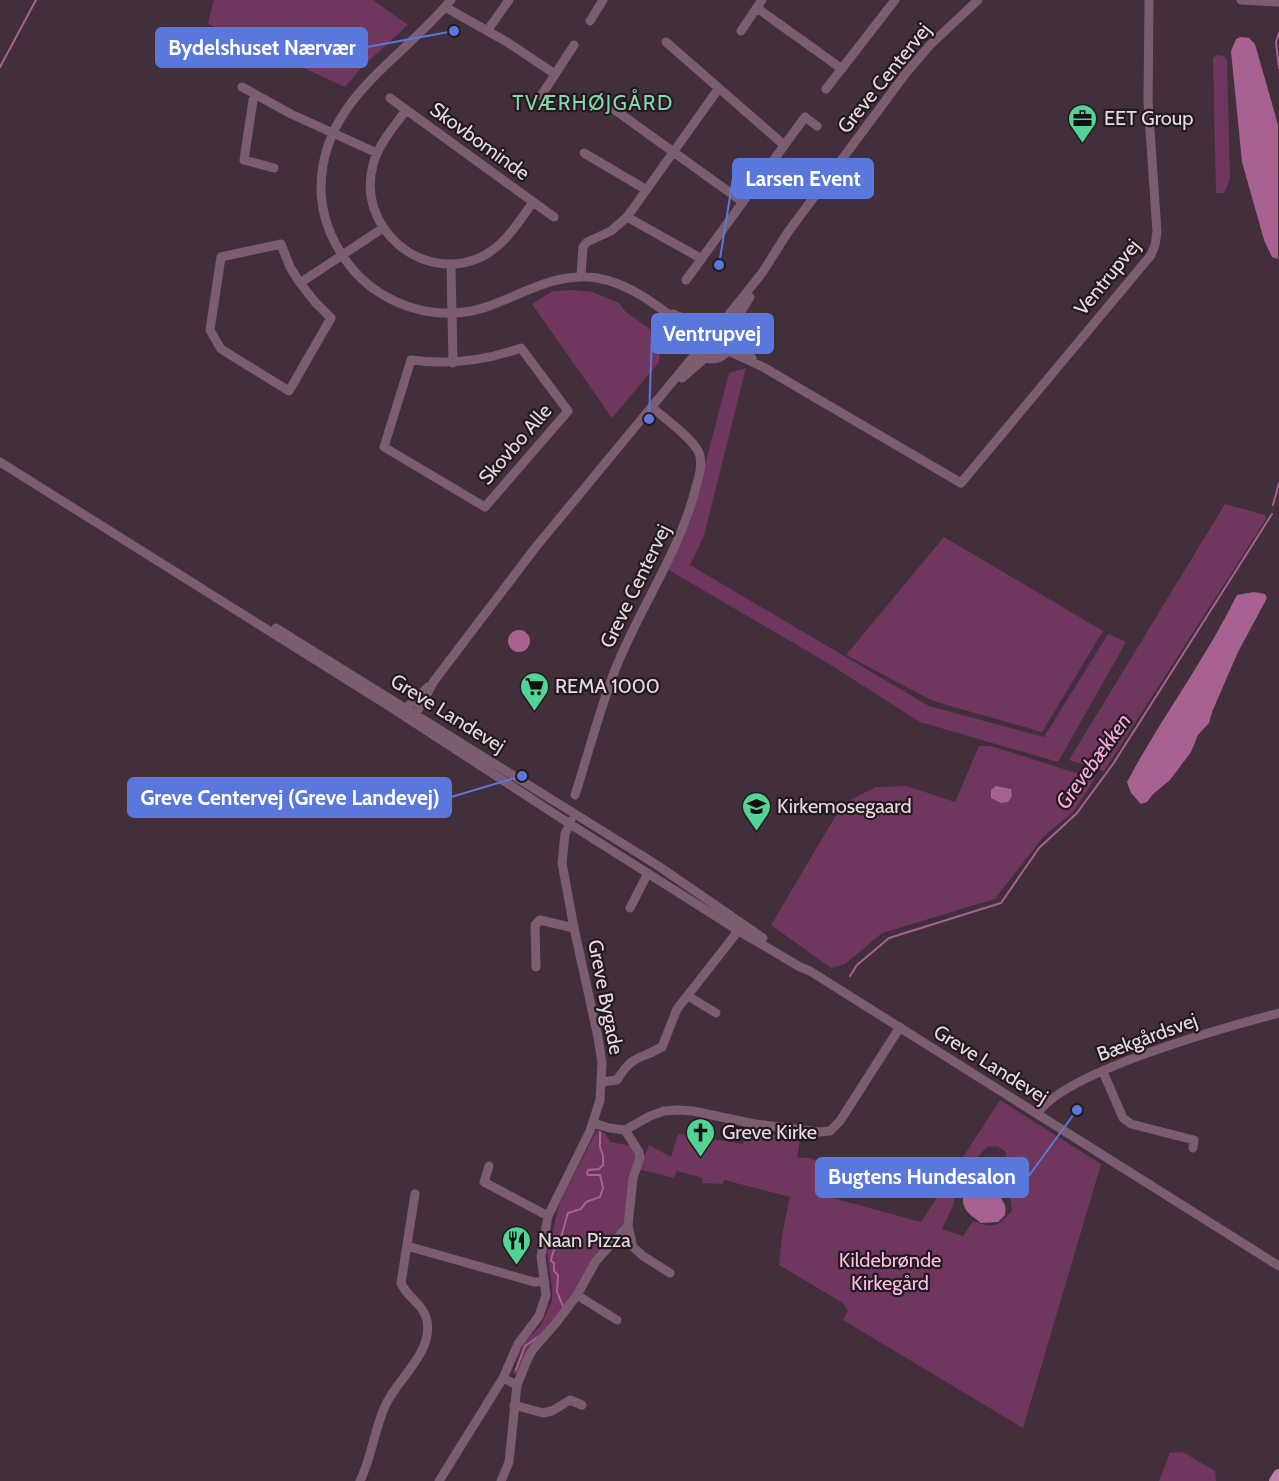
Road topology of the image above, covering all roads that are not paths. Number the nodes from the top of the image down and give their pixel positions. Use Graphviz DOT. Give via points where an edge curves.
graph roads {
  1 [pos="509,0"];
  2 [pos="603,0"];
  3 [pos="895,0"];
  4 [pos="978,0"];
  5 [pos="1149,0"];
  6 [pos="1241,0"];
  7 [pos="1279,2"];
  8 [pos="448,4"];
  9 [pos="759,4"];
  10 [pos="590,21"];
  11 [pos="487,31"];
  12 [pos="741,31"];
  13 [pos="666,42"];
  14 [pos="574,45"];
  15 [pos="842,69"];
  16 [pos="555,74"];
  17 [pos="242,87"];
  18 [pos="719,88"];
  19 [pos="826,89"];
  20 [pos="255,94"];
  21 [pos="541,96"];
  22 [pos="390,98"];
  23 [pos="406,110"];
  24 [pos="615,110"];
  25 [pos="818,126"];
  26 [pos="332,133"];
  27 [pos="784,145"];
  28 [pos="673,151"];
  29 [pos="377,153"];
  30 [pos="583,154"];
  31 [pos="274,168"];
  32 [pos="645,189"];
  33 [pos="533,202"];
  34 [pos="743,202"];
  35 [pos="554,217"];
  36 [pos="627,217"];
  37 [pos="383,228"];
  38 [pos="342,255"];
  39 [pos="702,259"];
  40 [pos="451,264"];
  41 [pos="581,277"];
  42 [pos="686,280"];
  43 [pos="300,283"];
  44 [pos="663,309"];
  45 [pos="452,313"];
  46 [pos="699,325"];
  47 [pos="726,327"];
  48 [pos="694,334"];
  49 [pos="732,342"];
  50 [pos="728,351"];
  51 [pos="701,355"];
  52 [pos="453,363"];
  53 [pos="763,367"];
  54 [pos="653,408"];
  55 [pos="0,462"];
  56 [pos="434,681"];
  57 [pos="404,711"];
  58 [pos="414,718"];
  59 [pos="575,795"];
  60 [pos="574,813"];
  61 [pos="570,824"];
  62 [pos="648,873"];
  63 [pos="630,908"];
  64 [pos="574,928"];
  65 [pos="741,928"];
  66 [pos="536,967"];
  67 [pos="688,996"];
  68 [pos="716,1013"];
  69 [pos="1279,1013"];
  70 [pos="900,1027"];
  71 [pos="1103,1072"];
  72 [pos="602,1082"];
  73 [pos="1037,1114"];
  74 [pos="593,1123"];
  75 [pos="625,1130"];
  76 [pos="1193,1148"];
  77 [pos="489,1166"];
  78 [pos="415,1194"];
  79 [pos="548,1216"];
  80 [pos="628,1226"];
  81 [pos="407,1246"];
  82 [pos="1278,1265"];
  83 [pos="670,1273"];
  84 [pos="545,1282"];
  85 [pos="577,1295"];
  86 [pos="617,1320"];
  87 [pos="503,1378"];
  88 [pos="517,1385"];
  89 [pos="514,1405"];
  90 [pos="582,1405"];
  91 [pos="1279,1475"];
  92 [pos="360,1481"];
  93 [pos="439,1481"];
  94 [pos="501,1481"];
  95 [pos="1275,1481"];
  1 -- 11 [label="street"];
  2 -- 10 [label="street"];
  3 -- 15 [label="street"];
  4 -- 47 [label="street, Greve Centervej" via="906,73 788,232 747,302"];
  5 -- 53 [label="street, Ventrupvej" via="1148,90 1155,245 1151,255 961,483"];
  6 -- 7 [label="street"];
  8 -- 11 [label="street"];
  8 -- 26 [label="street" via="368,82"];
  9 -- 12 [label="street"];
  9 -- 15 [label="street"];
  11 -- 16 [label="street"];
  13 -- 18 [label="street"];
  14 -- 16 [label="street"];
  15 -- 19 [label="street"];
  16 -- 21 [label="street"];
  17 -- 20 [label="street"];
  18 -- 27 [label="street"];
  18 -- 28 [label="street"];
  20 -- 26 [label="street"];
  20 -- 31 [label="street" via="244,160"];
  22 -- 23 [label="street, Skovbominde"];
  23 -- 29 [label="street, Skovbominde"];
  23 -- 33 [label="street, Skovbominde"];
  24 -- 28 [label="street"];
  25 -- 27 [label="street" via="805,117"];
  26 -- 29 [label="street"];
  26 -- 38 [label="street" via="321,174 321,195 328,226"];
  27 -- 34 [label="street"];
  28 -- 32 [label="street"];
  28 -- 34 [label="street"];
  29 -- 37 [label="street, Skovbominde" via="370,191"];
  30 -- 32 [label="street"];
  32 -- 36 [label="street"];
  33 -- 35 [label="street, Skovbominde"];
  33 -- 40 [label="street, Skovbominde" via="511,233 490,252"];
  34 -- 39 [label="street"];
  36 -- 39 [label="street"];
  36 -- 41 [label="street" via="583,247"];
  37 -- 38 [label="street"];
  37 -- 40 [label="street, Skovbominde" via="399,246 420,258"];
  38 -- 43 [label="street"];
  38 -- 45 [label="street" via="363,280 389,299 420,310"];
  39 -- 42 [label="street"];
  40 -- 45 [label="street"];
  41 -- 44 [label="street" via="624,286"];
  41 -- 45 [label="street" via="545,282 495,305"];
  43 -- 43 [label="street" via="281,244 221,257 210,330 220,349 290,391 331,318"];
  44 -- 46 [label="street"];
  44 -- 48 [label="street"];
  45 -- 52 [label="street"];
  46 -- 47 [label="street" via="710,320"];
  46 -- 48 [label="street"];
  47 -- 49 [label="street"];
  48 -- 51 [label="street" via="694,347"];
  49 -- 50 [label="street"];
  49 -- 53 [label="street, Ventrupvej"];
  50 -- 51 [label="street" via="717,358"];
  50 -- 53 [label="street, Ventrupvej"];
  51 -- 54 [label="street"];
  52 -- 52 [label="street, Skovbo Alle" via="499,356 521,348 568,411 485,507 384,447 411,360"];
  54 -- 56 [label="street" via="535,548"];
  54 -- 59 [label="street, Greve Centervej" via="700,452 701,466 678,544 632,629 616,668"];
  55 -- 57 [label="street, Greve Landevej"];
  56 -- 57 [label="street"];
  56 -- 58 [label="street"];
  57 -- 58 [label="street, Greve Landevej"];
  58 -- 60 [label="street, Greve Landevej"];
  58 -- 61 [label="street, Greve Landevej"];
  60 -- 61 [label="street, Greve Bygade"];
  60 -- 65 [label="street, Greve Landevej" via="657,864"];
  61 -- 62 [label="street, Greve Landevej"];
  61 -- 64 [label="street, Greve Bygade" via="562,856"];
  62 -- 63 [label="street"];
  62 -- 65 [label="street, Greve Landevej"];
  64 -- 66 [label="street" via="540,920 535,925"];
  64 -- 72 [label="street, Greve Bygade" via="598,1037"];
  65 -- 67 [label="street"];
  65 -- 70 [label="street, Greve Landevej"];
  67 -- 68 [label="street"];
  67 -- 72 [label="street" via="677,1009 662,1047 627,1064 617,1080"];
  69 -- 71 [label="street, Bækgårdsvej"];
  70 -- 73 [label="street, Greve Landevej"];
  70 -- 75 [label="street" via="830,1131 755,1125 678,1110 650,1116"];
  71 -- 73 [label="street, Bækgårdsvej" via="1052,1097"];
  71 -- 76 [label="street" via="1123,1118 1131,1124 1194,1140"];
  72 -- 74 [label="street, Greve Bygade"];
  73 -- 82 [label="street, Greve Landevej"];
  74 -- 75 [label="street"];
  74 -- 79 [label="street, Greve Bygade"];
  75 -- 80 [label="street" via="640,1158 633,1178"];
  77 -- 79 [label="street" via="484,1182"];
  78 -- 81 [label="street"];
  79 -- 84 [label="street, Greve Bygade" via="541,1256"];
  80 -- 83 [label="street" via="633,1247"];
  80 -- 85 [label="street" via="596,1261"];
  81 -- 84 [label="street"];
  81 -- 92 [label="street" via="401,1283 423,1310 428,1334 385,1407"];
  84 -- 87 [label="street, Greve Bygade" via="546,1295 539,1316 518,1344"];
  85 -- 86 [label="street"];
  85 -- 88 [label="street" via="534,1348"];
  87 -- 88 [label="street"];
  87 -- 93 [label="street, Greve Bygade"];
  88 -- 89 [label="street"];
  89 -- 90 [label="street" via="543,1413 570,1400"];
  89 -- 94 [label="street" via="509,1462"];
  91 -- 95 [label="main road"];
}
